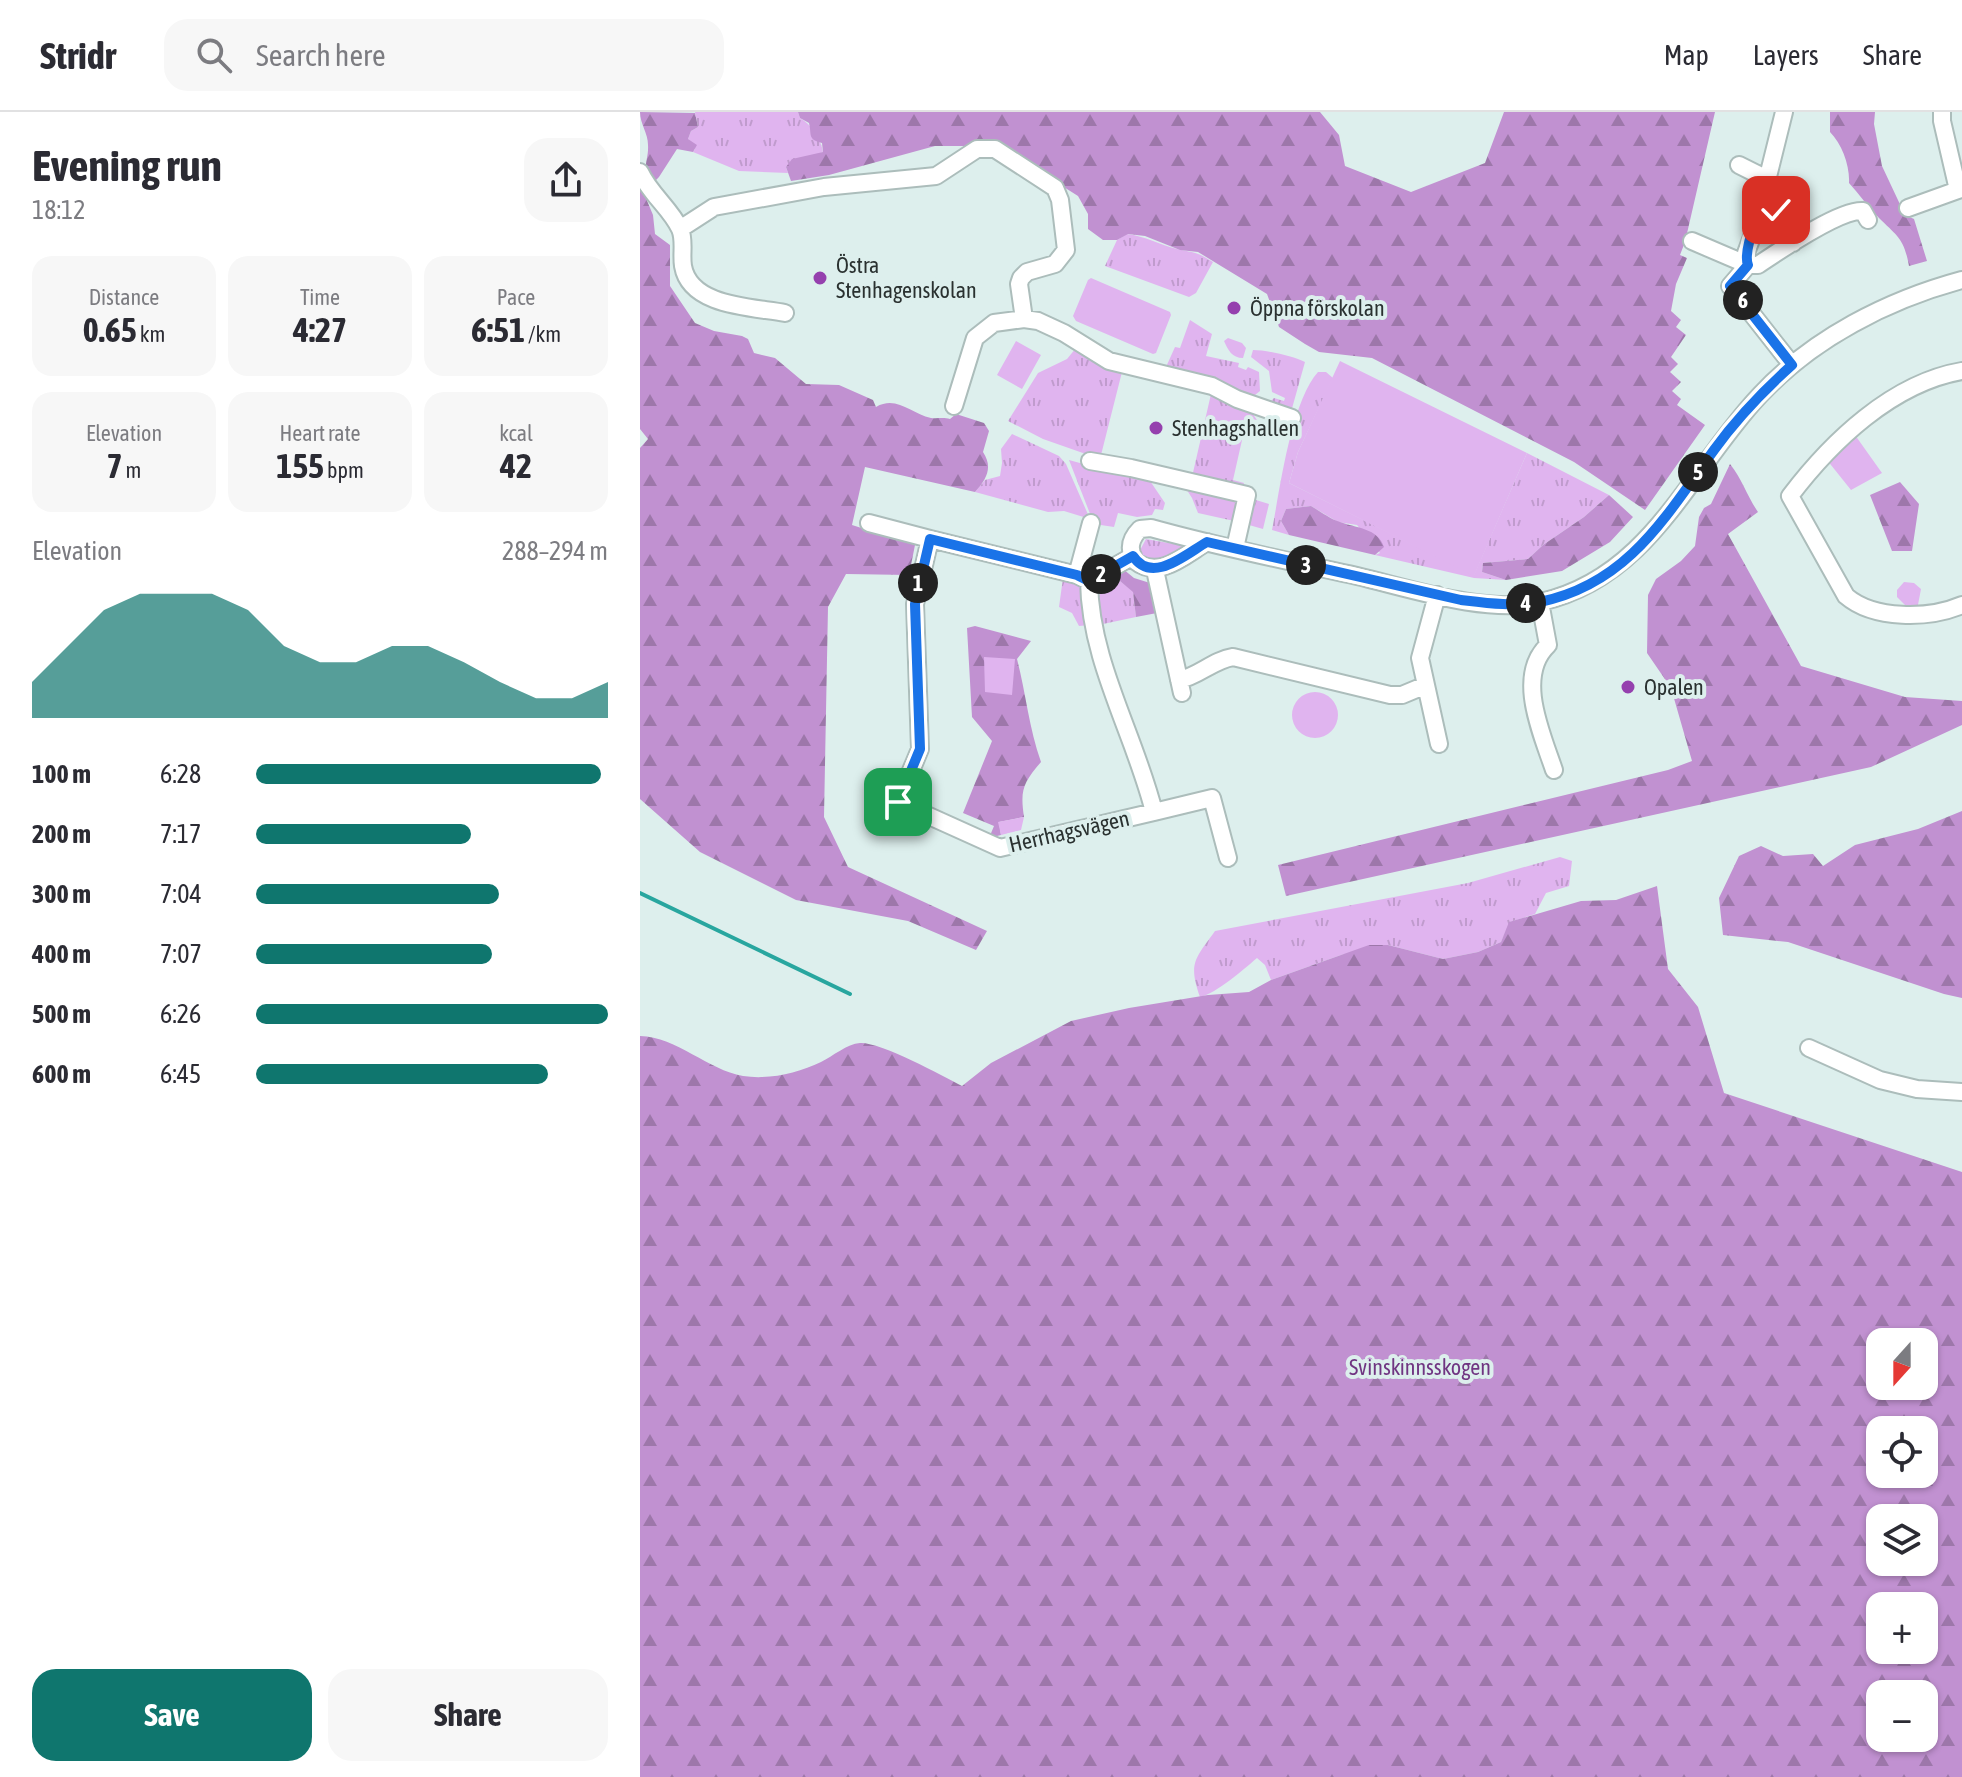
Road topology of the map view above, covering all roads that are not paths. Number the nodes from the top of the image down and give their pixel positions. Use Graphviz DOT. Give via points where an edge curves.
graph roads {
  1 [pos="1784,112"];
  2 [pos="1942,112"];
  3 [pos="1739,165"];
  4 [pos="1767,179"];
  5 [pos="642,181"];
  6 [pos="1960,190"];
  7 [pos="1908,208"];
  8 [pos="1787,215"];
  9 [pos="1757,220"];
  10 [pos="1868,220"];
  11 [pos="1820,227"];
  12 [pos="680,229"];
  13 [pos="1692,241"];
  14 [pos="1793,243"];
  15 [pos="1748,265"];
  16 [pos="1962,280"];
  17 [pos="785,313"];
  18 [pos="1024,319"];
  19 [pos="1792,365"];
  20 [pos="1962,371"];
  21 [pos="954,406"];
  22 [pos="1292,418"];
  23 [pos="1090,461"];
  24 [pos="869,523"];
  25 [pos="1091,523"];
  26 [pos="930,539"];
  27 [pos="1207,542"];
  28 [pos="1235,548"];
  29 [pos="1133,556"];
  30 [pos="1155,570"];
  31 [pos="1083,578"];
  32 [pos="1437,595"];
  33 [pos="1540,602"];
  34 [pos="1962,605"];
  35 [pos="1426,685"];
  36 [pos="1439,744"];
  37 [pos="1554,770"];
  38 [pos="1154,812"];
  39 [pos="1228,858"];
  40 [pos="1809,1048"];
  41 [pos="1962,1092"];
  1 -- 4 [label="street"];
  2 -- 6 [label="street"];
  3 -- 4 [label="street"];
  4 -- 8 [label="street"];
  4 -- 9 [label="street"];
  5 -- 12 [label="street"];
  6 -- 7 [label="street"];
  8 -- 9 [label="street" via="1770,211"];
  8 -- 11 [label="street"];
  8 -- 14 [label="street" via="1795,229"];
  9 -- 15 [label="street" via="1746,253"];
  10 -- 11 [label="street" via="1859,210"];
  11 -- 14 [label="street"];
  12 -- 17 [label="street" via="688,282 700,292"];
  12 -- 18 [label="street" via="714,207 824,187 936,176 977,149 995,149 1055,188 1060,200 1066,250 1055,264 1021,278"];
  13 -- 15 [label="street"];
  14 -- 15 [label="street" via="1758,265"];
  15 -- 19 [label="street" via="1730,286"];
  16 -- 19 [label="street" via="1867,316"];
  18 -- 21 [label="street" via="994,323 975,338"];
  18 -- 22 [label="street" via="1064,333 1109,361 1212,386"];
  19 -- 33 [label="street" via="1736,421 1643,545 1585,585"];
  20 -- 34 [label="street" via="1934,378 1870,415 1815,463 1790,496 1846,596 1856,604 1904,616"];
  23 -- 28 [label="street" via="1247,495"];
  24 -- 26 [label="street"];
  25 -- 31 [label="street"];
  26 -- 31 [label="street"];
  26 -- 38 [label="street, Herrhagsvägen" via="915,604 920,749 890,799 1000,848"];
  27 -- 28 [label="street"];
  27 -- 29 [label="street" via="1140,529 1130,549"];
  27 -- 30 [label="street"];
  28 -- 32 [label="street"];
  29 -- 30 [label="street"];
  29 -- 31 [label="street"];
  30 -- 35 [label="street" via="1180,686 1233,657 1390,695"];
  31 -- 38 [label="street, Herrhagsvägen" via="1105,667"];
  32 -- 33 [label="street" via="1493,603"];
  32 -- 35 [label="street" via="1420,658"];
  33 -- 37 [label="street" via="1548,645 1534,669 1533,693"];
  35 -- 36 [label="street"];
  38 -- 39 [label="street, Herrhagsvägen" via="1212,798"];
  40 -- 41 [label="street" via="1897,1085"];
}
